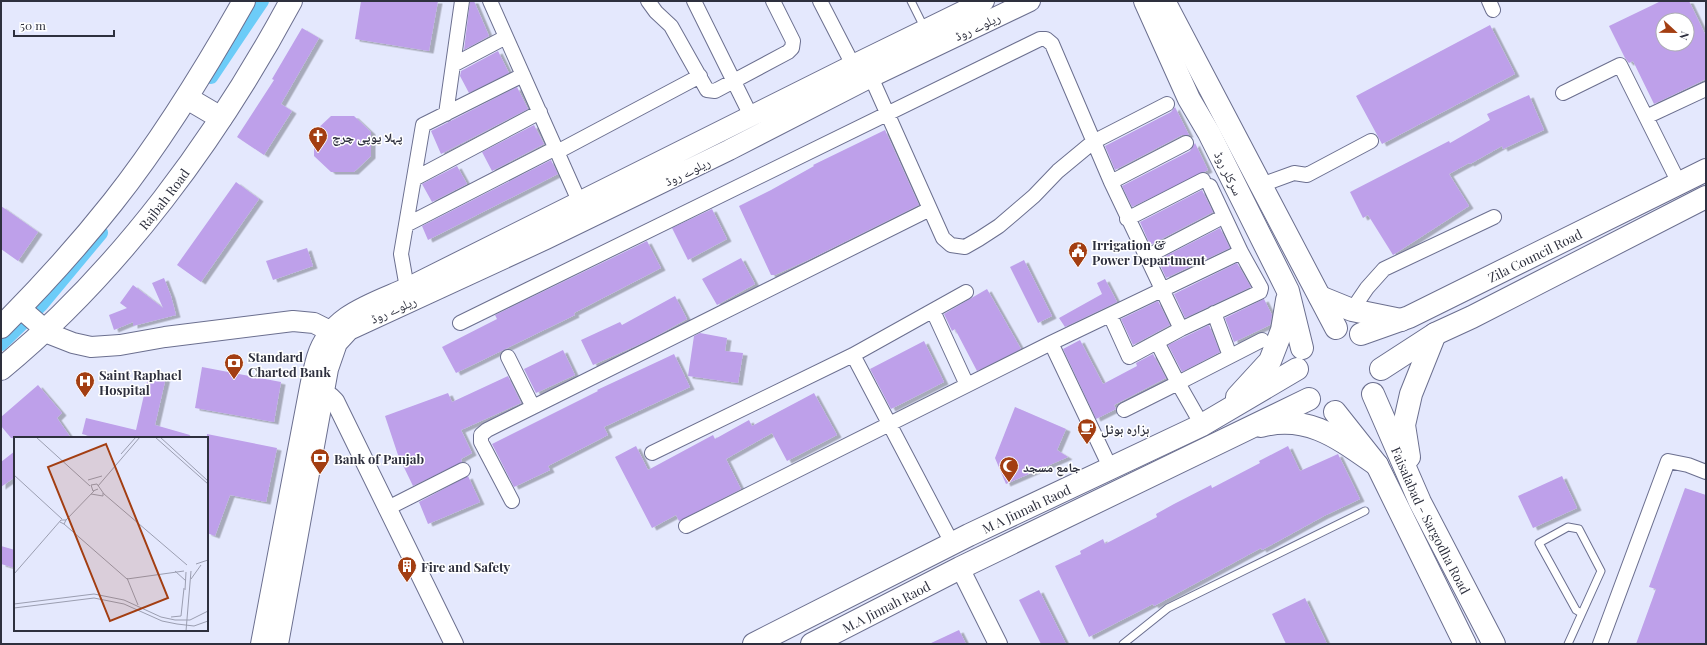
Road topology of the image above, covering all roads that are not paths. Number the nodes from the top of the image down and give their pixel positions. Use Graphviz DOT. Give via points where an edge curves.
graph roads {
  1 [pos="244,1"];
  2 [pos="291,1"];
  3 [pos="462,1"];
  4 [pos="490,1"];
  5 [pos="648,1"];
  6 [pos="694,1"];
  7 [pos="773,1"];
  8 [pos="820,1"];
  9 [pos="910,1"];
  10 [pos="984,1"];
  11 [pos="1030,1"];
  12 [pos="1145,1"];
  13 [pos="1164,1"];
  14 [pos="925,29"];
  15 [pos="506,37"];
  16 [pos="453,65"];
  17 [pos="853,65"];
  18 [pos="523,75"];
  19 [pos="700,76"];
  20 [pos="871,77"];
  21 [pos="734,81"];
  22 [pos="1706,89"];
  23 [pos="1563,94"];
  24 [pos="188,98"];
  25 [pos="1167,104"];
  26 [pos="540,112"];
  27 [pos="887,113"];
  28 [pos="446,114"];
  29 [pos="751,116"];
  30 [pos="218,117"];
  31 [pos="1646,117"];
  32 [pos="1371,141"];
  33 [pos="1093,142"];
  34 [pos="1186,143"];
  35 [pos="556,150"];
  36 [pos="1706,170"];
  37 [pos="414,179"];
  38 [pos="1111,182"];
  39 [pos="1679,183"];
  40 [pos="1261,186"];
  41 [pos="1706,197"];
  42 [pos="579,201"];
  43 [pos="930,209"];
  44 [pos="1494,217"];
  45 [pos="1127,219"];
  46 [pos="1217,220"];
  47 [pos="406,225"];
  48 [pos="1241,252"];
  49 [pos="1146,257"];
  50 [pos="407,288"];
  51 [pos="1162,290"];
  52 [pos="1288,291"];
  53 [pos="966,292"];
  54 [pos="1320,297"];
  55 [pos="1352,310"];
  56 [pos="933,311"];
  57 [pos="1214,313"];
  58 [pos="1110,315"];
  59 [pos="32,319"];
  60 [pos="1401,320"];
  61 [pos="460,323"];
  62 [pos="1,326"];
  63 [pos="1336,328"];
  64 [pos="1181,329"];
  65 [pos="336,334"];
  66 [pos="1362,334"];
  67 [pos="1435,334"];
  68 [pos="1262,340"];
  69 [pos="1156,342"];
  70 [pos="1051,343"];
  71 [pos="1302,348"];
  72 [pos="853,355"];
  73 [pos="1230,356"];
  74 [pos="508,357"];
  75 [pos="1381,368"];
  76 [pos="1,369"];
  77 [pos="1297,369"];
  78 [pos="1178,383"];
  79 [pos="967,385"];
  80 [pos="324,393"];
  81 [pos="1372,394"];
  82 [pos="1309,399"];
  83 [pos="533,407"];
  84 [pos="1124,410"];
  85 [pos="1336,412"];
  86 [pos="1221,414"];
  87 [pos="1202,425"];
  88 [pos="889,426"];
  89 [pos="1232,435"];
  90 [pos="652,453"];
  91 [pos="1377,465"];
  92 [pos="1110,467"];
  93 [pos="462,470"];
  94 [pos="1706,472"];
  95 [pos="1412,480"];
  96 [pos="512,501"];
  97 [pos="1420,502"];
  98 [pos="386,509"];
  99 [pos="1365,511"];
  100 [pos="1400,513"];
  101 [pos="686,526"];
  102 [pos="952,543"];
  103 [pos="960,568"];
  104 [pos="1581,613"];
  105 [pos="261,644"];
  106 [pos="278,644"];
  107 [pos="454,644"];
  108 [pos="754,644"];
  109 [pos="812,644"];
  110 [pos="998,644"];
  111 [pos="1123,644"];
  112 [pos="1465,644"];
  113 [pos="1494,644"];
  114 [pos="1568,644"];
  115 [pos="1600,644"];
  1 -- 24 [label="main road, Rajbah Road"];
  2 -- 30 [label="main road, Rajbah Road" via="276,29"];
  3 -- 16 [label="street"];
  4 -- 15 [label="street"];
  5 -- 19 [label="street" via="671,26"];
  6 -- 21 [label="street"];
  7 -- 21 [label="street" via="793,41 792,48"];
  8 -- 17 [label="street"];
  9 -- 14 [label="lane"];
  10 -- 14 [label="main road, ریلوے روڈ"];
  11 -- 20 [label="main road, ریلوے روڈ"];
  12 -- 52 [label="main road, سرکلر روڈ" via="1189,99 1209,133"];
  13 -- 40 [label="main road, سرکلر روڈ"];
  14 -- 17 [label="main road, ریلوے روڈ"];
  15 -- 16 [label="street"];
  15 -- 18 [label="street"];
  16 -- 28 [label="street"];
  17 -- 29 [label="main road, ریلوے روڈ"];
  18 -- 26 [label="street"];
  18 -- 28 [label="street"];
  19 -- 21 [label="street" via="710,91"];
  19 -- 35 [label="street"];
  20 -- 27 [label="street"];
  20 -- 65 [label="main road, ریلوے روڈ" via="568,229"];
  21 -- 29 [label="street"];
  22 -- 31 [label="street"];
  23 -- 31 [label="street" via="1620,65"];
  24 -- 30 [label="main road"];
  24 -- 59 [label="main road, Rajbah Road"];
  25 -- 33 [label="street"];
  26 -- 35 [label="street"];
  26 -- 37 [label="street"];
  27 -- 33 [label="street" via="1040,39 1046,39 1052,44"];
  27 -- 43 [label="street"];
  27 -- 61 [label="street"];
  28 -- 37 [label="street" via="423,125"];
  29 -- 42 [label="main road, ریلوے روڈ"];
  30 -- 59 [label="main road, Rajbah Road" via="146,220 86,290"];
  31 -- 39 [label="street"];
  32 -- 40 [label="street" via="1307,175 1294,173"];
  33 -- 38 [label="street"];
  33 -- 43 [label="street" via="999,226 965,246 951,245 943,238"];
  34 -- 38 [label="street"];
  35 -- 42 [label="street"];
  35 -- 47 [label="street"];
  36 -- 39 [label="main road, Zila Council Road"];
  37 -- 47 [label="street"];
  38 -- 45 [label="street"];
  39 -- 60 [label="main road, Zila Council Road"];
  40 -- 54 [label="main road, سرکلر روڈ"];
  41 -- 67 [label="main road, Zila Council Road" via="1472,318"];
  42 -- 50 [label="main road, ریلوے روڈ"];
  43 -- 83 [label="street"];
  44 -- 55 [label="street" via="1384,269"];
  45 -- 48 [label="street" via="1207,183"];
  45 -- 49 [label="street"];
  46 -- 49 [label="street"];
  47 -- 50 [label="street" via="401,254"];
  48 -- 51 [label="street"];
  48 -- 57 [label="street" via="1261,288 1260,292"];
  49 -- 51 [label="street"];
  50 -- 65 [label="main road, ریلوے روڈ" via="344,318"];
  51 -- 58 [label="street"];
  51 -- 64 [label="street"];
  52 -- 71 [label="main road, سرکلر روڈ"];
  52 -- 86 [label="main road" via="1282,330 1270,361"];
  53 -- 56 [label="street"];
  54 -- 55 [label="main road"];
  54 -- 63 [label="main road, سرکلر روڈ"];
  55 -- 60 [label="main road"];
  56 -- 72 [label="street"];
  56 -- 79 [label="street"];
  57 -- 64 [label="street"];
  57 -- 73 [label="street"];
  58 -- 69 [label="street" via="1128,357"];
  58 -- 70 [label="street"];
  59 -- 62 [label="main road, Rajbah Road"];
  59 -- 65 [label="main road" via="69,342 91,347 304,321"];
  59 -- 76 [label="main road, Rajbah Road"];
  60 -- 66 [label="main road, Zila Council Road"];
  63 -- 66 [label="main road"];
  63 -- 71 [label="main road" via="1322,331"];
  64 -- 69 [label="street"];
  65 -- 80 [label="main road, ریلوے روڈ"];
  65 -- 105 [label="main road, ریلوے روڈ" via="317,356"];
  66 -- 75 [label="main road" via="1378,355"];
  67 -- 75 [label="main road, Zila Council Road"];
  67 -- 95 [label="main road" via="1411,394 1404,425"];
  68 -- 73 [label="street"];
  69 -- 78 [label="street"];
  70 -- 79 [label="street"];
  70 -- 92 [label="street"];
  71 -- 77 [label="main road"];
  72 -- 88 [label="street"];
  72 -- 90 [label="street"];
  73 -- 78 [label="street"];
  74 -- 83 [label="street"];
  75 -- 81 [label="main road" via="1379,382"];
  77 -- 82 [label="main road" via="1300,385"];
  77 -- 86 [label="main road, M A Jinnah Raod"];
  78 -- 84 [label="street"];
  78 -- 87 [label="street"];
  79 -- 88 [label="street"];
  80 -- 98 [label="street" via="335,401"];
  80 -- 106 [label="main road, ریلوے روڈ"];
  81 -- 85 [label="main road" via="1362,404 1350,410"];
  81 -- 95 [label="main road, Faisalabad - Sargodha Road"];
  82 -- 85 [label="main road" via="1321,408"];
  82 -- 89 [label="main road, M A Jinnah Raod"];
  83 -- 96 [label="street" via="481,435 481,442"];
  85 -- 91 [label="main road, Faisalabad - Sargodha Road"];
  86 -- 87 [label="main road, M A Jinnah Raod"];
  86 -- 89 [label="main road"];
  87 -- 92 [label="main road, M A Jinnah Raod"];
  88 -- 101 [label="street"];
  88 -- 102 [label="street"];
  89 -- 91 [label="main road" via="1271,424 1302,425 1332,434"];
  89 -- 103 [label="main road, M A Jinnah Raod"];
  91 -- 100 [label="main road, Faisalabad - Sargodha Road"];
  92 -- 102 [label="main road, M A Jinnah Raod"];
  93 -- 98 [label="street"];
  94 -- 115 [label="street" via="1668,461"];
  95 -- 97 [label="main road, Faisalabad - Sargodha Road"];
  97 -- 100 [label="main road"];
  97 -- 113 [label="main road, Faisalabad - Sargodha Road"];
  98 -- 107 [label="street"];
  99 -- 111 [label="lane" via="1168,608"];
  100 -- 112 [label="main road, Faisalabad - Sargodha Road"];
  102 -- 108 [label="main road, M A Jinnah Raod"];
  103 -- 109 [label="main road, M.A Jinnah Raod"];
  103 -- 110 [label="street"];
  104 -- 104 [label="lane" via="1601,571 1579,529 1568,527 1539,542 1576,610"];
  104 -- 114 [label="lane"];
}
